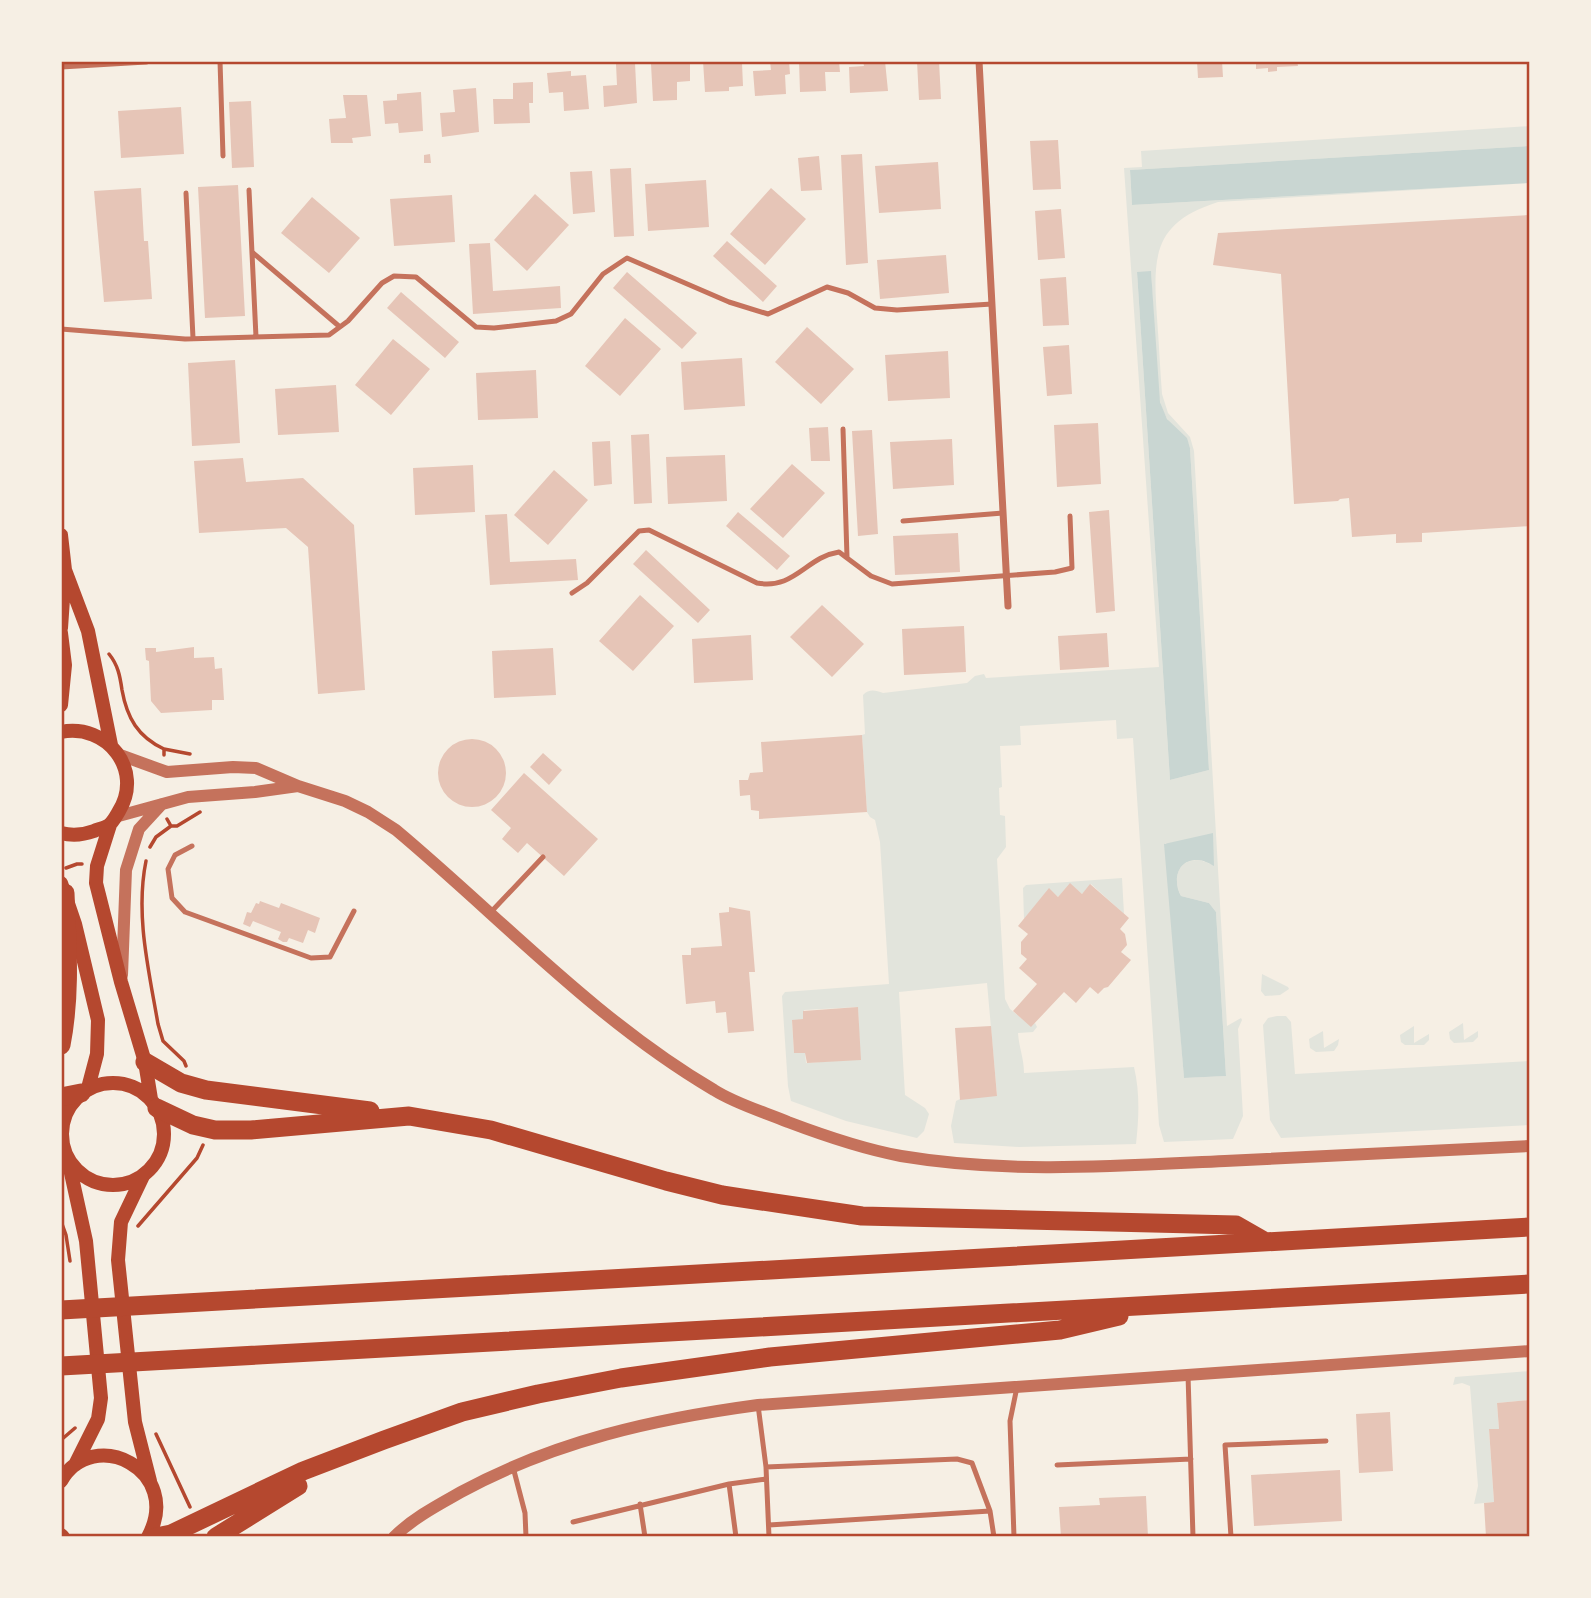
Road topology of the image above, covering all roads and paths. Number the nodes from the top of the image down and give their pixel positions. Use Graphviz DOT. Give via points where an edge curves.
graph roads {
  1 [pos="146,61"];
  2 [pos="219,61"];
  3 [pos="979,61"];
  4 [pos="61,66"];
  5 [pos="223,156"];
  6 [pos="249,190"];
  7 [pos="186,193"];
  8 [pos="252,252"];
  9 [pos="993,304"];
  10 [pos="340,327"];
  11 [pos="61,329"];
  12 [pos="256,337"];
  13 [pos="193,338"];
  14 [pos="843,429"];
  15 [pos="1003,513"];
  16 [pos="1070,516"];
  17 [pos="903,521"];
  18 [pos="61,535"];
  19 [pos="847,557"];
  20 [pos="65,570"];
  21 [pos="1006,578"];
  22 [pos="572,593"];
  23 [pos="1008,606"];
  24 [pos="62,607"];
  25 [pos="61,628"];
  26 [pos="61,633"];
  27 [pos="118,668"];
  28 [pos="61,705"];
  29 [pos="61,732"];
  30 [pos="164,749"];
  31 [pos="116,750"];
  32 [pos="176,750"];
  33 [pos="163,757"];
  34 [pos="299,786"];
  35 [pos="214,794"];
  36 [pos="164,810"];
  37 [pos="112,821"];
  38 [pos="171,826"];
  39 [pos="61,833"];
  40 [pos="192,846"];
  41 [pos="149,849"];
  42 [pos="543,857"];
  43 [pos="146,859"];
  44 [pos="63,888"];
  45 [pos="354,911"];
  46 [pos="491,912"];
  47 [pos="121,982"];
  48 [pos="61,1045"];
  49 [pos="145,1062"];
  50 [pos="191,1087"];
  51 [pos="77,1093"];
  52 [pos="154,1103"];
  53 [pos="409,1116"];
  54 [pos="201,1127"];
  55 [pos="1530,1146"];
  56 [pos="68,1160"];
  57 [pos="143,1176"];
  58 [pos="61,1221"];
  59 [pos="1530,1227"];
  60 [pos="136,1231"];
  61 [pos="1265,1241"];
  62 [pos="71,1261"];
  63 [pos="1530,1284"];
  64 [pos="1166,1304"];
  65 [pos="61,1310"];
  66 [pos="1530,1351"];
  67 [pos="61,1366"];
  68 [pos="1188,1375"];
  69 [pos="1017,1387"];
  70 [pos="758,1405"];
  71 [pos="153,1424"];
  72 [pos="75,1428"];
  73 [pos="61,1440"];
  74 [pos="1325,1441"];
  75 [pos="341,1458"];
  76 [pos="1191,1459"];
  77 [pos="75,1465"];
  78 [pos="1058,1465"];
  79 [pos="513,1467"];
  80 [pos="766,1467"];
  81 [pos="766,1479"];
  82 [pos="61,1480"];
  83 [pos="150,1481"];
  84 [pos="729,1484"];
  85 [pos="640,1504"];
  86 [pos="990,1511"];
  87 [pos="197,1521"];
  88 [pos="573,1522"];
  89 [pos="769,1525"];
  90 [pos="148,1537"];
  91 [pos="156,1537"];
  92 [pos="216,1537"];
  93 [pos="394,1537"];
  94 [pos="526,1537"];
  95 [pos="645,1537"];
  96 [pos="736,1537"];
  97 [pos="769,1537"];
  98 [pos="994,1537"];
  99 [pos="1014,1537"];
  100 [pos="1193,1537"];
  101 [pos="1231,1537"];
  1 -- 4 [label="street"];
  2 -- 5 [label="lane"];
  3 -- 9 [label="street"];
  6 -- 8 [label="lane"];
  7 -- 13 [label="lane"];
  8 -- 10 [label="lane"];
  8 -- 12 [label="lane"];
  9 -- 10 [label="lane" via="875,308 827,287 768,314 626,258 603,274 570,314 556,321 476,327 416,277 394,276"];
  9 -- 15 [label="street"];
  10 -- 12 [label="lane" via="329,335"];
  11 -- 13 [label="lane"];
  12 -- 13 [label="lane"];
  14 -- 19 [label="lane"];
  15 -- 17 [label="lane"];
  15 -- 21 [label="street"];
  16 -- 21 [label="lane" via="1072,568"];
  18 -- 20 [label="main road"];
  19 -- 21 [label="lane" via="871,576 892,584"];
  19 -- 22 [label="lane" via="839,552 827,554 792,579 771,585 757,583 649,530 639,531"];
  20 -- 24 [label="main road"];
  20 -- 31 [label="main road" via="88,632"];
  21 -- 23 [label="street"];
  24 -- 25 [label="main road"];
  26 -- 28 [label="main road" via="65,665"];
  27 -- 30 [label="path" via="127,708 138,730 149,743"];
  29 -- 31 [label="main road" via="92,733"];
  30 -- 32 [label="path"];
  30 -- 33 [label="path"];
  31 -- 34 [label="street" via="167,772 256,768"];
  31 -- 37 [label="main road" via="127,771 128,787"];
  34 -- 35 [label="street"];
  34 -- 46 [label="street" via="378,818"];
  35 -- 36 [label="street" via="188,797"];
  35 -- 38 [label="path" via="207,809"];
  36 -- 37 [label="street"];
  36 -- 38 [label="path"];
  36 -- 47 [label="street" via="139,829 126,870"];
  37 -- 39 [label="main road" via="88,833"];
  37 -- 47 [label="main road" via="96,883"];
  38 -- 41 [label="path"];
  40 -- 45 [label="lane" via="175,855 168,869 172,898 185,912 321,958 330,957"];
  42 -- 46 [label="lane"];
  43 -- 50 [label="path" via="142,916 158,1024 163,1041 184,1061"];
  44 -- 48 [label="highway" via="68,1009"];
  44 -- 51 [label="main road" via="98,1020 97,1054"];
  46 -- 55 [label="street" via="625,1031 717,1092 813,1131 899,1156 1034,1167"];
  47 -- 49 [label="main road"];
  49 -- 50 [label="highway"];
  49 -- 52 [label="main road"];
  50 -- 53 [label="highway"];
  51 -- 52 [label="main road" via="104,1083 122,1083 138,1088"];
  51 -- 56 [label="main road" via="62,1124"];
  52 -- 54 [label="highway"];
  52 -- 57 [label="main road" via="164,1128 162,1150"];
  53 -- 54 [label="highway" via="251,1130"];
  53 -- 61 [label="highway" via="491,1130 666,1181 788,1206 862,1216 1236,1225"];
  54 -- 60 [label="path" via="203,1146 197,1158"];
  56 -- 57 [label="main road" via="88,1180 102,1185 123,1184"];
  56 -- 77 [label="main road" via="82,1216 101,1398 98,1419"];
  57 -- 83 [label="main road" via="119,1230 119,1272 131,1396"];
  58 -- 62 [label="path"];
  59 -- 61 [label="highway"];
  61 -- 65 [label="highway"];
  63 -- 64 [label="highway"];
  64 -- 67 [label="highway"];
  64 -- 75 [label="highway" via="1060,1330 770,1357 610,1380 462,1412"];
  66 -- 68 [label="street"];
  68 -- 69 [label="street"];
  68 -- 76 [label="lane"];
  69 -- 70 [label="street"];
  69 -- 99 [label="lane" via="1010,1421"];
  70 -- 79 [label="street" via="635,1425"];
  70 -- 80 [label="lane"];
  71 -- 87 [label="path"];
  72 -- 73 [label="path"];
  74 -- 101 [label="lane" via="1225,1445"];
  75 -- 87 [label="highway"];
  75 -- 92 [label="highway"];
  76 -- 78 [label="lane"];
  76 -- 100 [label="lane"];
  77 -- 82 [label="main road"];
  77 -- 83 [label="main road" via="87,1458 116,1457 129,1461"];
  79 -- 93 [label="street" via="430,1509"];
  79 -- 94 [label="lane"];
  80 -- 81 [label="lane"];
  80 -- 86 [label="lane" via="957,1459 972,1463"];
  81 -- 84 [label="lane"];
  81 -- 89 [label="lane"];
  83 -- 90 [label="main road" via="157,1510"];
  84 -- 85 [label="lane"];
  84 -- 96 [label="lane"];
  85 -- 88 [label="lane"];
  85 -- 95 [label="lane"];
  86 -- 89 [label="lane"];
  86 -- 98 [label="lane"];
  87 -- 91 [label="highway"];
  89 -- 97 [label="lane"];
}
